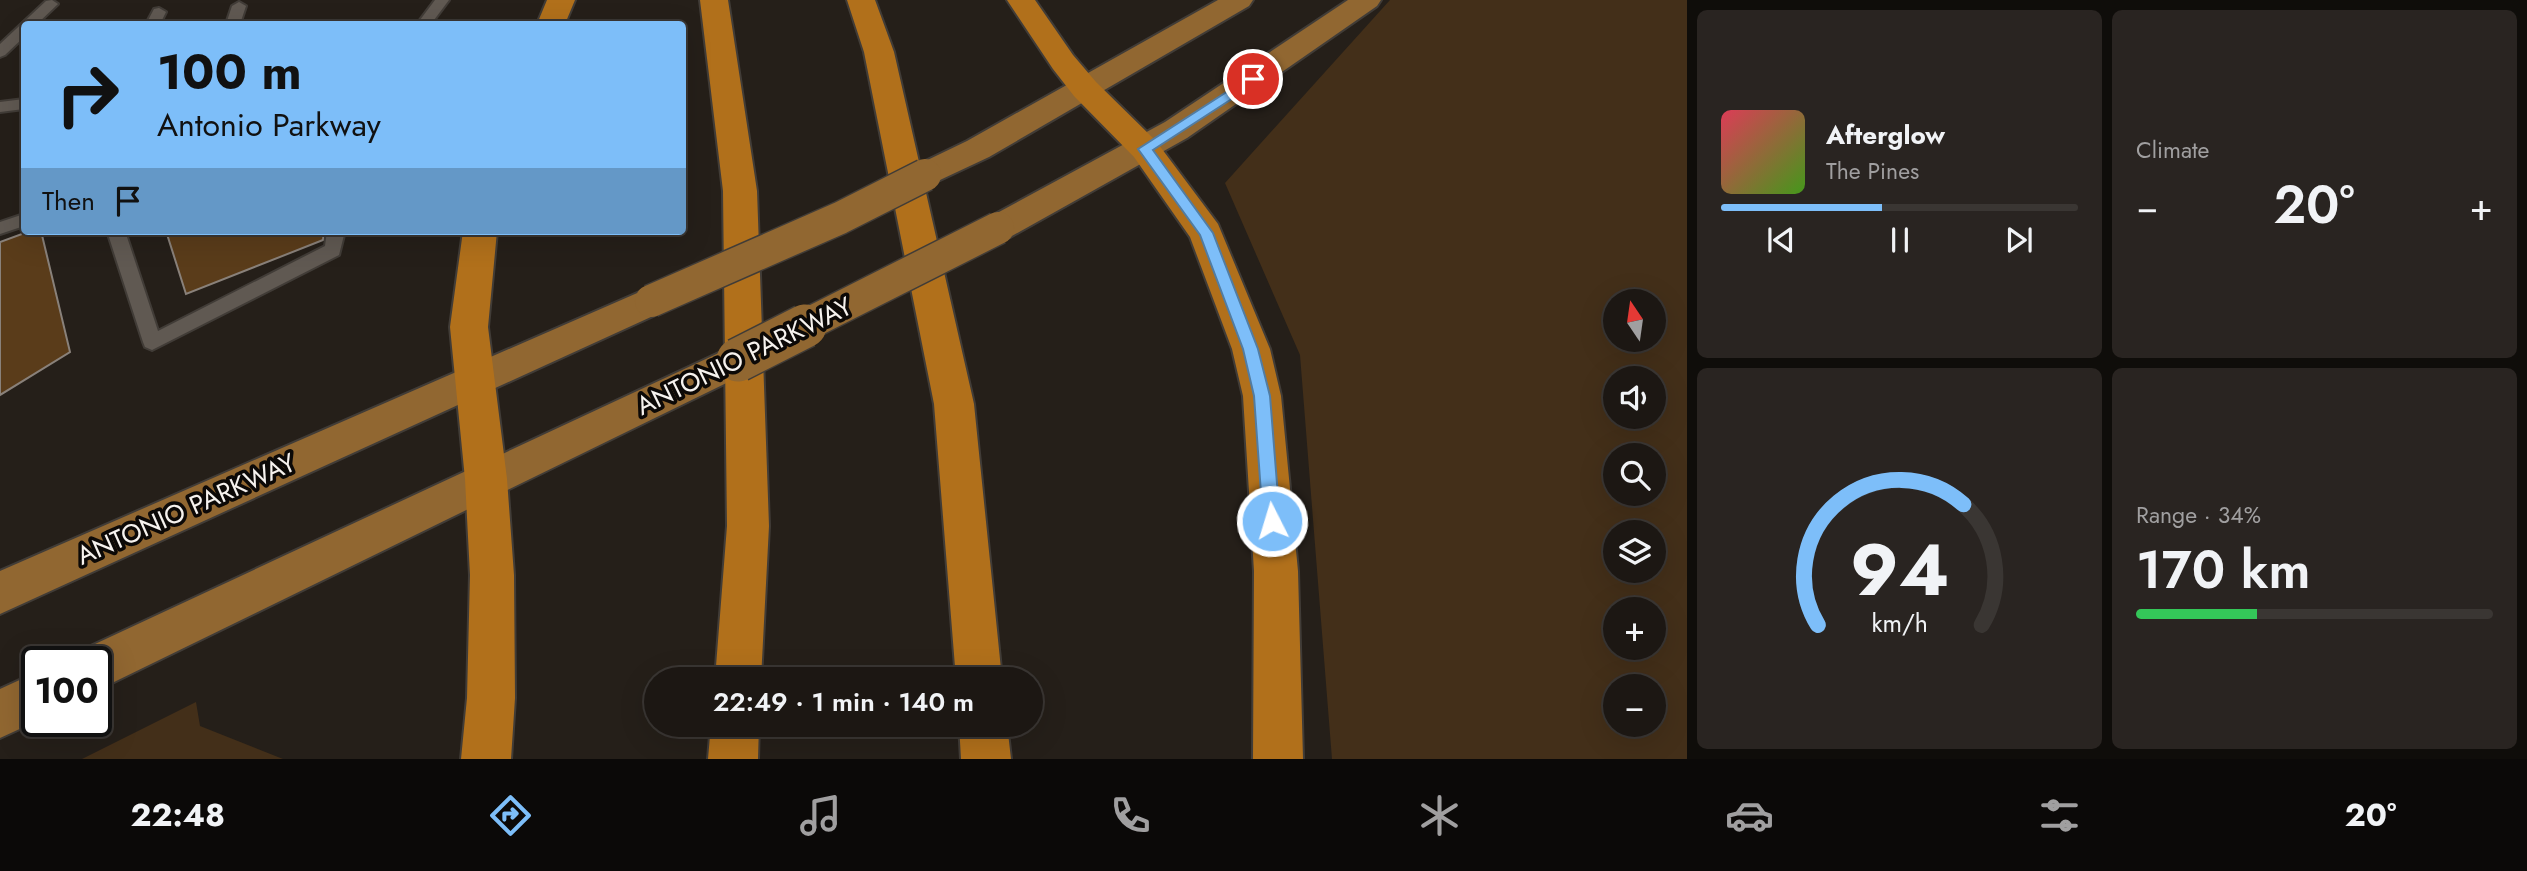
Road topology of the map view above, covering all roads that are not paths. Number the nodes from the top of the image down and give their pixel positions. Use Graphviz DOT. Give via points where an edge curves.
graph roads {
  1 [pos="442,0"];
  2 [pos="561,0"];
  3 [pos="714,0"];
  4 [pos="862,0"];
  5 [pos="1021,0"];
  6 [pos="1239,0"];
  7 [pos="1367,0"];
  8 [pos="51,4"];
  9 [pos="239,6"];
  10 [pos="32,21"];
  11 [pos="234,21"];
  12 [pos="426,21"];
  13 [pos="552,21"];
  14 [pos="21,32"];
  15 [pos="0,52"];
  16 [pos="1085,89"];
  17 [pos="21,104"];
  18 [pos="0,107"];
  19 [pos="1145,149"];
  20 [pos="21,221"];
  21 [pos="0,228"];
  22 [pos="117,235"];
  23 [pos="335,235"];
  24 [pos="480,235"];
  25 [pos="475,380"];
  26 [pos="486,479"];
  27 [pos="0,593"];
  28 [pos="112,659"];
  29 [pos="739,667"];
  30 [pos="978,667"];
  31 [pos="21,704"];
  32 [pos="0,714"];
  33 [pos="735,737"];
  34 [pos="984,737"];
  35 [pos="486,759"];
  36 [pos="733,759"];
  37 [pos="986,759"];
  38 [pos="1278,759"];
  1 -- 12 [label="lane"];
  2 -- 13 [label="highway"];
  3 -- 29 [label="highway" via="740,205 748,526"];
  4 -- 30 [label="highway" via="879,52 954,404"];
  5 -- 16 [label="highway"];
  6 -- 16 [label="main road, ANTONIO PARKWAY"];
  7 -- 19 [label="main road, ANTONIO PARKWAY"];
  8 -- 10 [label="lane"];
  9 -- 11 [label="lane"];
  14 -- 15 [label="lane"];
  16 -- 19 [label="highway"];
  16 -- 25 [label="main road, ANTONIO PARKWAY, bridge" via="840,218"];
  17 -- 18 [label="lane"];
  19 -- 26 [label="main road, ANTONIO PARKWAY, bridge" via="998,228"];
  19 -- 38 [label="highway" via="1206,233 1251,349 1262,396 1276,571"];
  20 -- 21 [label="lane"];
  22 -- 23 [label="lane" via="152,342 332,250"];
  24 -- 25 [label="highway" via="468,327"];
  25 -- 26 [label="highway"];
  25 -- 27 [label="main road, ANTONIO PARKWAY"];
  26 -- 28 [label="main road, ANTONIO PARKWAY"];
  26 -- 35 [label="highway" via="492,589"];
  31 -- 32 [label="main road"];
  33 -- 36 [label="highway"];
  34 -- 37 [label="highway"];
}
